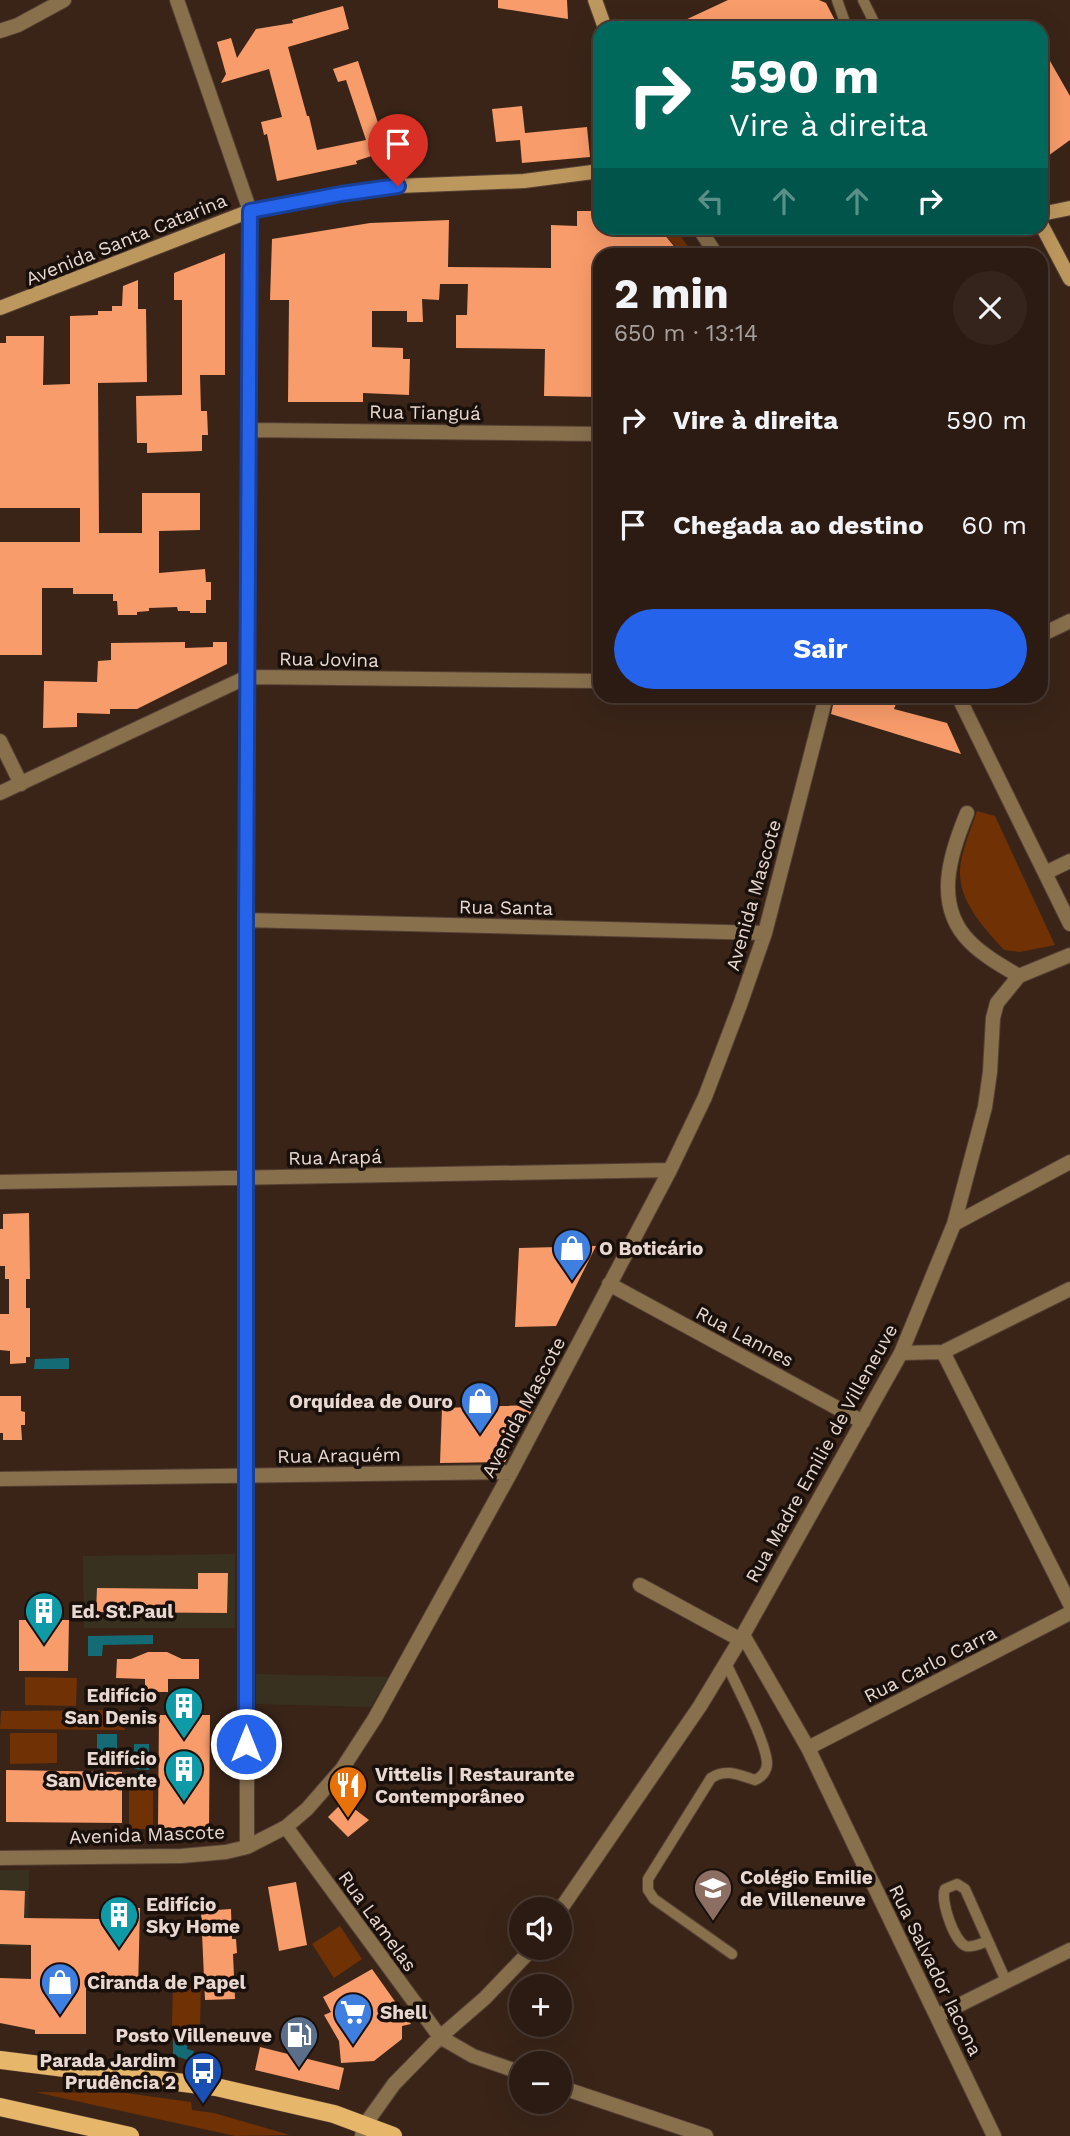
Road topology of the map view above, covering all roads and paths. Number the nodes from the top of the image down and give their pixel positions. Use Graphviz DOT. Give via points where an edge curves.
graph roads {
  1 [pos="64,0"];
  2 [pos="177,0"];
  3 [pos="595,0"];
  4 [pos="837,0"];
  5 [pos="863,0"];
  6 [pos="602,21"];
  7 [pos="844,21"];
  8 [pos="874,21"];
  9 [pos="0,31"];
  10 [pos="593,172"];
  11 [pos="1070,208"];
  12 [pos="250,211"];
  13 [pos="1048,213"];
  14 [pos="1047,235"];
  15 [pos="1070,279"];
  16 [pos="0,308"];
  17 [pos="249,430"];
  18 [pos="593,434"];
  19 [pos="1070,621"];
  20 [pos="1048,632"];
  21 [pos="247,677"];
  22 [pos="593,681"];
  23 [pos="824,703"];
  24 [pos="961,703"];
  25 [pos="0,741"];
  26 [pos="21,784"];
  27 [pos="0,793"];
  28 [pos="967,813"];
  29 [pos="1070,861"];
  30 [pos="1045,873"];
  31 [pos="246,920"];
  32 [pos="1070,924"];
  33 [pos="765,933"];
  34 [pos="1070,955"];
  35 [pos="1020,976"];
  36 [pos="1070,1162"];
  37 [pos="670,1170"];
  38 [pos="247,1177"];
  39 [pos="0,1182"];
  40 [pos="954,1224"];
  41 [pos="609,1284"];
  42 [pos="1070,1289"];
  43 [pos="943,1352"];
  44 [pos="901,1353"];
  45 [pos="863,1422"];
  46 [pos="511,1472"];
  47 [pos="246,1476"];
  48 [pos="0,1479"];
  49 [pos="640,1584"];
  50 [pos="1070,1604"];
  51 [pos="1070,1614"];
  52 [pos="742,1638"];
  53 [pos="726,1663"];
  54 [pos="808,1748"];
  55 [pos="286,1828"];
  56 [pos="247,1847"];
  57 [pos="0,1858"];
  58 [pos="569,1897"];
  59 [pos="988,1941"];
  60 [pos="1070,1950"];
  61 [pos="732,1954"];
  62 [pos="521,1960"];
  63 [pos="1006,1981"];
  64 [pos="937,2016"];
  65 [pos="440,2037"];
  66 [pos="0,2060"];
  67 [pos="509,2068"];
  68 [pos="572,2091"];
  69 [pos="0,2107"];
  70 [pos="363,2131"];
  71 [pos="130,2136"];
  72 [pos="393,2136"];
  73 [pos="706,2136"];
  74 [pos="994,2136"];
  1 -- 9 [label="street"];
  2 -- 12 [label="street"];
  3 -- 6 [label="street"];
  4 -- 7 [label="lane"];
  5 -- 8 [label="lane"];
  10 -- 12 [label="street, Avenida Santa Catarina" via="524,181 398,186"];
  11 -- 13 [label="street"];
  12 -- 16 [label="street, Avenida Santa Catarina"];
  12 -- 17 [label="street"];
  14 -- 15 [label="street"];
  17 -- 18 [label="street, Rua Tianguá"];
  17 -- 21 [label="street"];
  19 -- 20 [label="street"];
  21 -- 22 [label="street, Rua Jovina"];
  21 -- 26 [label="street, Rua Jovina"];
  21 -- 31 [label="street"];
  23 -- 33 [label="street, Avenida Mascote"];
  24 -- 30 [label="street"];
  25 -- 26 [label="street"];
  26 -- 27 [label="street, Rua Jovina"];
  28 -- 35 [label="street" via="948,870 949,901 968,941"];
  29 -- 30 [label="street"];
  30 -- 32 [label="street"];
  31 -- 33 [label="street, Rua Santa"];
  31 -- 38 [label="street"];
  33 -- 37 [label="street, Avenida Mascote" via="705,1097"];
  34 -- 35 [label="street"];
  35 -- 40 [label="street, Rua Madre Emilie de Villeneuve" via="997,1003 993,1018 985,1107"];
  36 -- 40 [label="street"];
  37 -- 38 [label="street, Rua Arapá"];
  37 -- 41 [label="street, Avenida Mascote"];
  38 -- 39 [label="street, Rua Arapá"];
  38 -- 47 [label="street"];
  40 -- 44 [label="street, Rua Madre Emilie de Villeneuve"];
  41 -- 45 [label="street, Rua Lannes"];
  41 -- 46 [label="street, Avenida Mascote"];
  42 -- 43 [label="street"];
  43 -- 44 [label="street"];
  43 -- 50 [label="street"];
  44 -- 45 [label="street, Rua Madre Emilie de Villeneuve"];
  45 -- 52 [label="street, Rua Madre Emilie de Villeneuve"];
  46 -- 47 [label="street, Rua Araquém"];
  46 -- 55 [label="street, Avenida Mascote" via="375,1718 342,1769"];
  47 -- 48 [label="street, Rua Araquém"];
  47 -- 56 [label="street"];
  49 -- 52 [label="street"];
  51 -- 54 [label="street, Rua Carlo Carra"];
  52 -- 53 [label="street, Rua Madre Emilie de Villeneuve"];
  52 -- 54 [label="street, Rua Salvador Iacona"];
  53 -- 58 [label="street, Rua Madre Emilie de Villeneuve"];
  53 -- 61 [label="lane" via="755,1728 766,1769 755,1780 726,1771 711,1779 648,1880 648,1890 654,1899"];
  54 -- 64 [label="street, Rua Salvador Iacona"];
  55 -- 56 [label="street, Avenida Mascote"];
  55 -- 65 [label="street, Rua Lamelas"];
  56 -- 57 [label="street, Avenida Mascote" via="181,1856"];
  59 -- 59 [label="lane" via="965,1889 957,1884 945,1889 943,1900 958,1940 973,1946"];
  59 -- 63 [label="lane"];
  60 -- 63 [label="street"];
  62 -- 65 [label="street"];
  63 -- 64 [label="street"];
  64 -- 74 [label="street, Rua Salvador Iacona"];
  65 -- 67 [label="street" via="473,2056"];
  65 -- 70 [label="street" via="394,2084"];
  66 -- 70 [label="main road" via="216,2087 334,2114"];
  68 -- 73 [label="street"];
  69 -- 71 [label="main road"];
  70 -- 72 [label="main road"];
}
